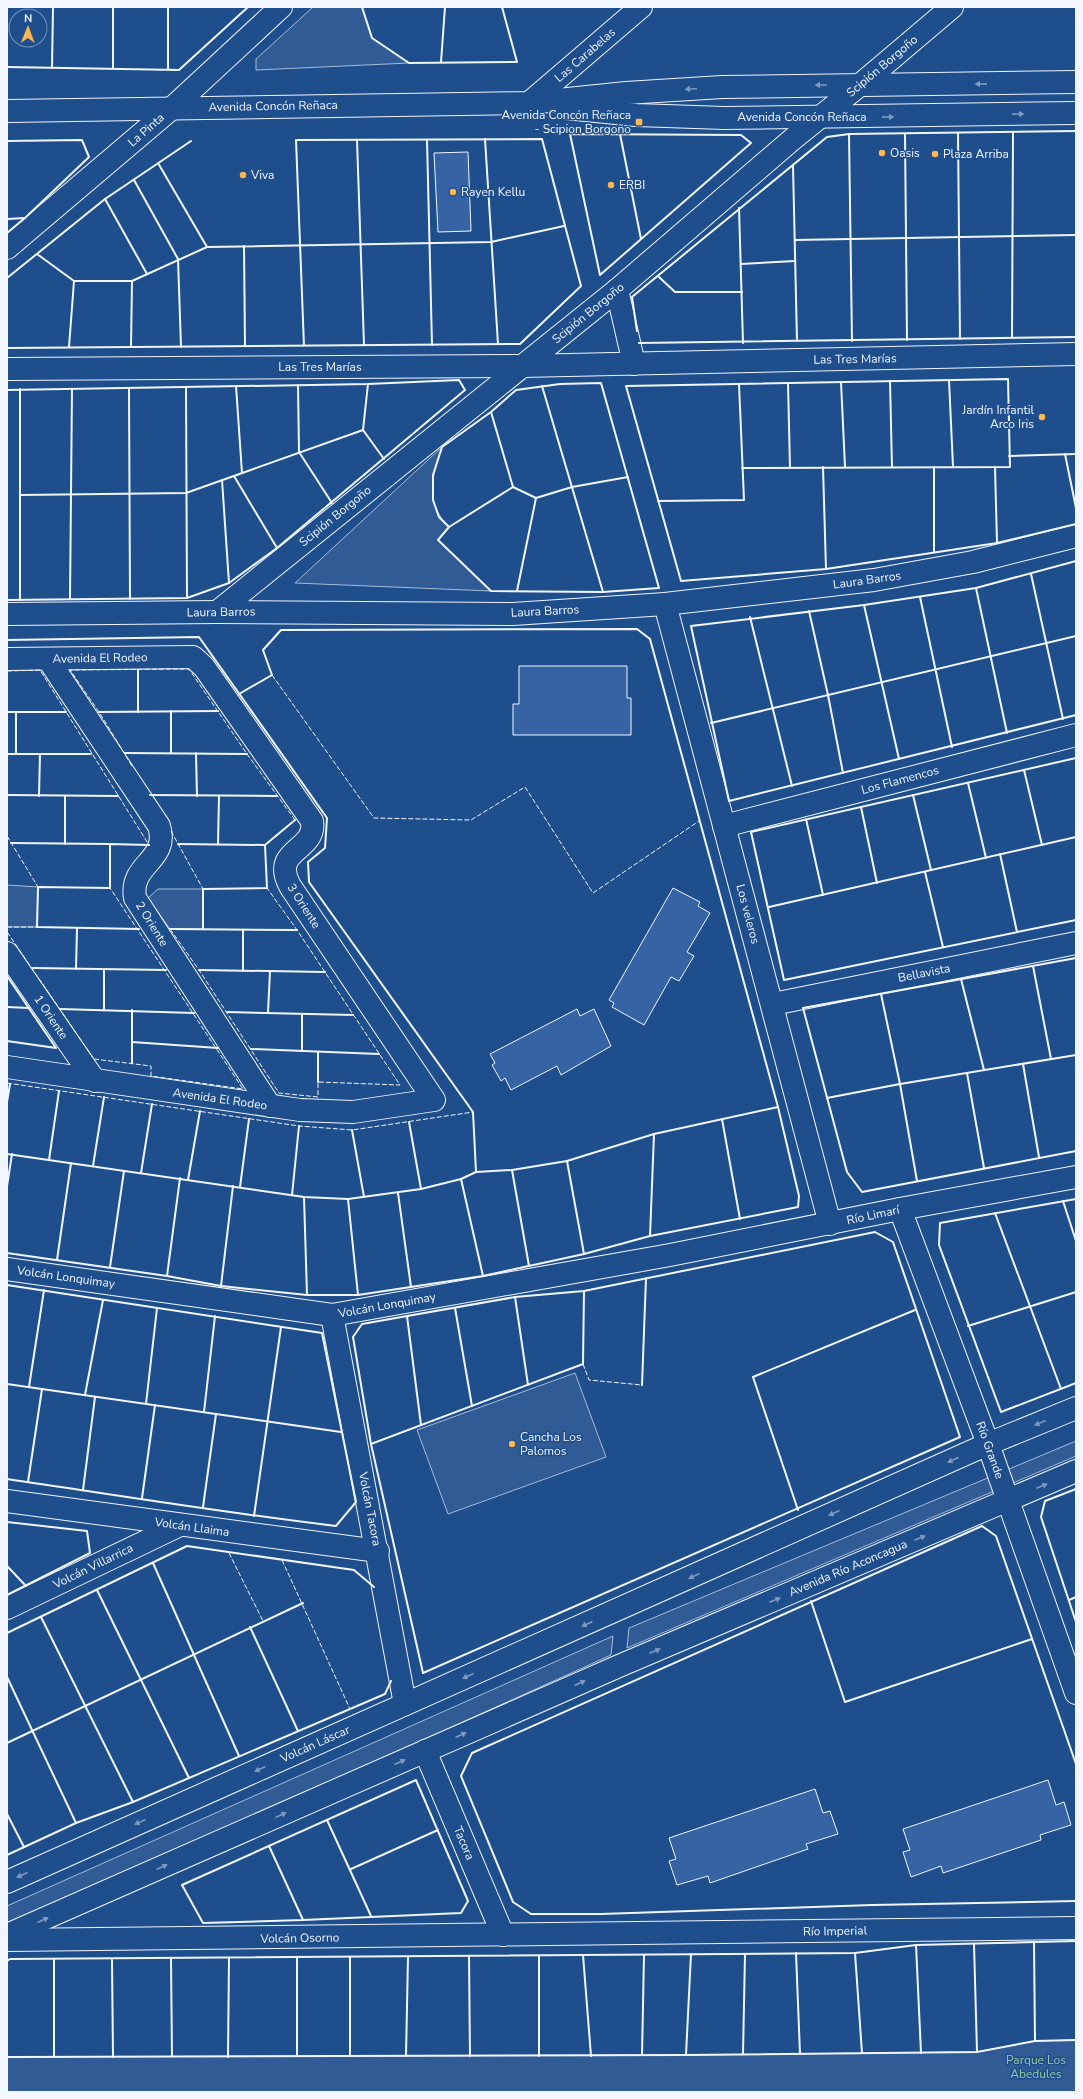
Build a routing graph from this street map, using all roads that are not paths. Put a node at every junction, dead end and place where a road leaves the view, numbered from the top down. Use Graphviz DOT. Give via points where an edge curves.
graph roads {
  1 [pos="281,7"];
  2 [pos="640,7"];
  3 [pos="952,7"];
  4 [pos="1076,82"];
  5 [pos="860,85"];
  6 [pos="530,103"];
  7 [pos="172,108"];
  8 [pos="10,109"];
  9 [pos="1076,113"];
  10 [pos="821,116"];
  11 [pos="7,248"];
  12 [pos="617,290"];
  13 [pos="1076,354"];
  14 [pos="634,364"];
  15 [pos="522,366"];
  16 [pos="7,369"];
  17 [pos="1076,536"];
  18 [pos="665,604"];
  19 [pos="217,612"];
  20 [pos="7,614"];
  21 [pos="192,657"];
  22 [pos="7,659"];
  23 [pos="48,659"];
  24 [pos="1076,734"];
  25 [pos="724,826"];
  26 [pos="1076,943"];
  27 [pos="7,953"];
  28 [pos="773,1004"];
  29 [pos="7,1067"];
  30 [pos="95,1081"];
  31 [pos="434,1100"];
  32 [pos="270,1106"];
  33 [pos="1076,1177"];
  34 [pos="900,1209"];
  35 [pos="830,1224"];
  36 [pos="670,1255"];
  37 [pos="7,1269"];
  38 [pos="332,1315"];
  39 [pos="1076,1408"];
  40 [pos="988,1444"];
  41 [pos="1076,1471"];
  42 [pos="1008,1500"];
  43 [pos="7,1501"];
  44 [pos="180,1525"];
  45 [pos="378,1551"];
  46 [pos="7,1608"];
  47 [pos="1076,1692"];
  48 [pos="405,1704"];
  49 [pos="426,1751"];
  50 [pos="7,1882"];
  51 [pos="1076,1928"];
  52 [pos="593,1934"];
  53 [pos="7,1935"];
  54 [pos="503,1935"];
  55 [pos="7,1940"];
  1 -- 7 [label="street, La Pinta"];
  2 -- 6 [label="street, Las Carabelas"];
  3 -- 5 [label="street, Scipión Borgoño"];
  4 -- 5 [label="street, Avenida Concón Reñaca, one-way"];
  5 -- 6 [label="street, Avenida Concón Reñaca, one-way" via="722,87"];
  5 -- 10 [label="street, Scipión Borgoño"];
  6 -- 7 [label="street, Avenida Concón Reñaca"];
  6 -- 10 [label="street, Avenida Concón Reñaca" via="636,116"];
  7 -- 8 [label="street, Avenida Concón Reñaca"];
  7 -- 11 [label="street, La Pinta"];
  10 -- 9 [label="street, Avenida Concón Reñaca, one-way"];
  10 -- 12 [label="street, Scipión Borgoño"];
  12 -- 14 [label="street"];
  12 -- 15 [label="street, Scipión Borgoño"];
  13 -- 14 [label="street, Las Tres Marías"];
  14 -- 15 [label="street, Las Tres Marías"];
  15 -- 16 [label="street, Las Tres Marías"];
  15 -- 19 [label="street, Scipión Borgoño"];
  17 -- 18 [label="street, Laura Barros" via="973,562 874,580"];
  18 -- 19 [label="street, Laura Barros" via="512,614"];
  18 -- 25 [label="street, Los veleros"];
  19 -- 20 [label="street, Laura Barros"];
  21 -- 23 [label="street, Avenida El Rodeo"];
  21 -- 31 [label="street, 3 Oriente" via="204,667 312,821 312,834 309,839 290,855 286,862 286,878"];
  22 -- 23 [label="street, Avenida El Rodeo"];
  23 -- 32 [label="street, 2 Oriente" via="159,826 162,835 158,852 136,880 135,898"];
  24 -- 25 [label="street, Los Flamencos"];
  25 -- 28 [label="street, Los veleros"];
  26 -- 28 [label="street, Bellavista"];
  27 -- 30 [label="street, 1 Oriente"];
  28 -- 35 [label="street, Los veleros"];
  29 -- 30 [label="street, Avenida El Rodeo"];
  30 -- 32 [label="street, Avenida El Rodeo"];
  31 -- 32 [label="street, Avenida El Rodeo" via="353,1112 324,1112"];
  33 -- 34 [label="street, Río Limarí"];
  34 -- 35 [label="street, Río Limarí"];
  34 -- 40 [label="street, Río Grande"];
  35 -- 36 [label="street, Río Limarí"];
  36 -- 38 [label="street, Volcán Lonquimay"];
  37 -- 38 [label="street, Volcán Lonquimay"];
  38 -- 45 [label="street, Volcán Tacora"];
  39 -- 40 [label="street, one-way"];
  40 -- 42 [label="street, Río Grande"];
  40 -- 48 [label="street, Volcán Láscar, one-way"];
  42 -- 41 [label="street, Avenida Río Aconcagua, one-way"];
  42 -- 47 [label="street, Río Grande"];
  49 -- 42 [label="street, Avenida Río Aconcagua, one-way"];
  43 -- 44 [label="street, Volcán Llaima"];
  44 -- 45 [label="street, Volcán Llaima"];
  44 -- 46 [label="street, Volcán Villarrica"];
  45 -- 48 [label="street, Volcán Tacora"];
  48 -- 50 [label="street, Volcán Láscar, one-way"];
  53 -- 49 [label="street, one-way"];
  49 -- 54 [label="street, Tacora"];
  51 -- 52 [label="street, Río Imperial"];
  52 -- 54 [label="street, Volcán Osorno"];
  54 -- 55 [label="street, Volcán Osorno"];
}
